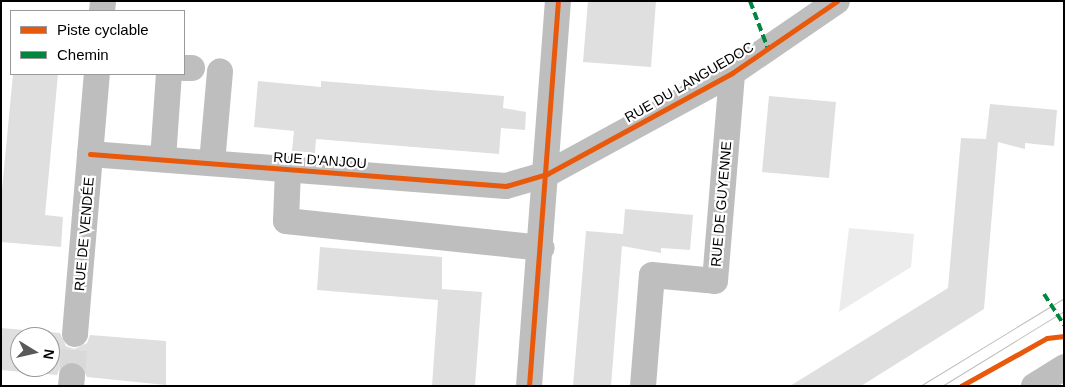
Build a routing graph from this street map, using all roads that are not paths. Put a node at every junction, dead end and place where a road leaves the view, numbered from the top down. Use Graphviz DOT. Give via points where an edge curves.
graph roads {
  1 [pos="558,1"];
  2 [pos="837,1"];
  3 [pos="220,71"];
  4 [pos="732,73"];
  5 [pos="97,75"];
  6 [pos="180,75"];
  7 [pos="90,154"];
  8 [pos="163,159"];
  9 [pos="212,163"];
  10 [pos="288,169"];
  11 [pos="547,174"];
  12 [pos="542,248"];
  13 [pos="75,334"];
  14 [pos="1064,367"];
  15 [pos="529,386"];
  16 [pos="642,386"];
  17 [pos="1034,386"];
  1 -- 11 [label="street"];
  2 -- 4 [label="street, RUE DU LANGUEDOC"];
  3 -- 9 [label="street"];
  4 -- 11 [label="street, RUE DU LANGUEDOC"];
  4 -- 16 [label="street, RUE DE GUYENNE" via="714,281 652,275"];
  5 -- 7 [label="street, RUE DE VENDÉE"];
  6 -- 8 [label="street"];
  7 -- 8 [label="street, RUE D'ANJOU"];
  7 -- 13 [label="street, RUE DE VENDÉE"];
  8 -- 9 [label="street, RUE D'ANJOU"];
  9 -- 10 [label="street, RUE D'ANJOU"];
  10 -- 11 [label="street, RUE D'ANJOU" via="506,186"];
  10 -- 12 [label="street" via="286,221"];
  11 -- 12 [label="street"];
  12 -- 15 [label="street"];
  14 -- 17 [label="street"];
}
